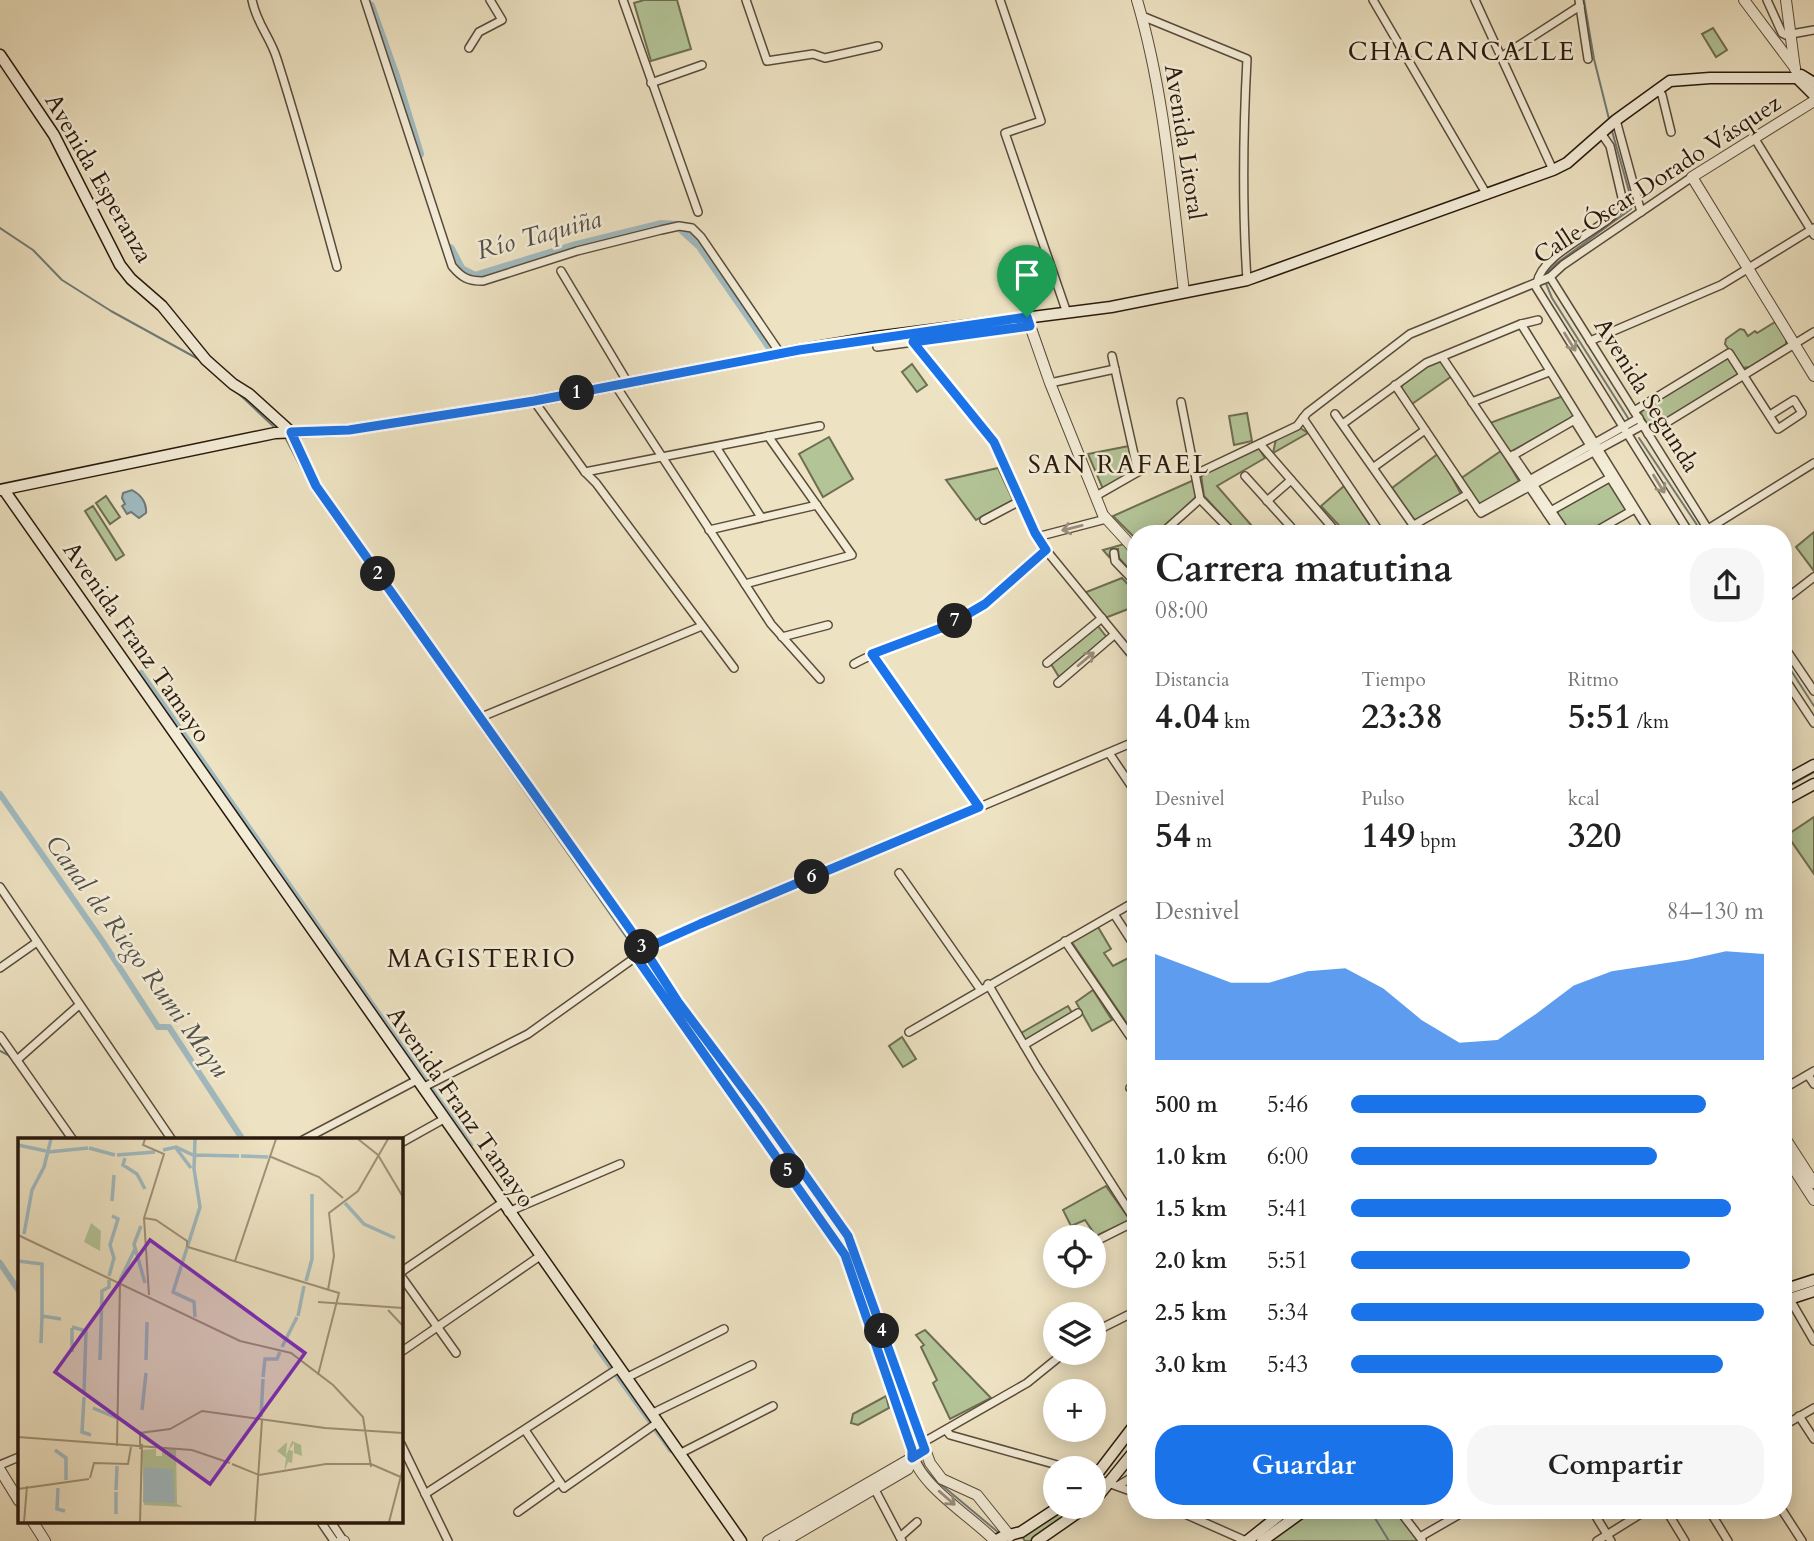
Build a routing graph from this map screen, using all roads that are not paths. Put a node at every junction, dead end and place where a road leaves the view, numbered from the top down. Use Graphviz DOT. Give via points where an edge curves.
graph roads {
  1 [pos="252,0"];
  2 [pos="365,0"];
  3 [pos="490,0"];
  4 [pos="623,0"];
  5 [pos="746,0"];
  6 [pos="1000,0"];
  7 [pos="1137,0"];
  8 [pos="1475,0"];
  9 [pos="1744,0"];
  10 [pos="1767,0"];
  11 [pos="1787,0"];
  12 [pos="1375,1"];
  13 [pos="1579,3"];
  14 [pos="1142,16"];
  15 [pos="1814,30"];
  16 [pos="1791,33"];
  17 [pos="878,46"];
  18 [pos="469,48"];
  19 [pos="0,55"];
  20 [pos="1501,57"];
  21 [pos="1588,59"];
  22 [pos="702,65"];
  23 [pos="1796,73"];
  24 [pos="651,83"];
  25 [pos="1814,83"];
  26 [pos="1657,89"];
  27 [pos="1814,95"];
  28 [pos="1814,101"];
  29 [pos="1609,126"];
  30 [pos="1671,132"];
  31 [pos="1755,139"];
  32 [pos="1553,170"];
  33 [pos="1692,177"];
  34 [pos="1488,195"];
  35 [pos="698,212"];
  36 [pos="1641,212"];
  37 [pos="1813,231"];
  38 [pos="337,267"];
  39 [pos="1748,268"];
  40 [pos="561,271"];
  41 [pos="1247,279"];
  42 [pos="1542,281"];
  43 [pos="1184,292"];
  44 [pos="1067,313"];
  45 [pos="1538,320"];
  46 [pos="1028,321"];
  47 [pos="1521,324"];
  48 [pos="1814,332"];
  49 [pos="1590,341"];
  50 [pos="877,342"];
  51 [pos="913,342"];
  52 [pos="1795,344"];
  53 [pos="780,353"];
  54 [pos="1112,356"];
  55 [pos="1442,356"];
  56 [pos="1115,369"];
  57 [pos="1549,372"];
  58 [pos="1745,374"];
  59 [pos="1814,376"];
  60 [pos="1050,383"];
  61 [pos="622,384"];
  62 [pos="1395,385"];
  63 [pos="534,401"];
  64 [pos="1181,402"];
  65 [pos="1472,402"];
  66 [pos="1335,414"];
  67 [pos="1770,415"];
  68 [pos="1303,418"];
  69 [pos="1639,418"];
  70 [pos="1576,419"];
  71 [pos="1344,423"];
  72 [pos="820,426"];
  73 [pos="1425,430"];
  74 [pos="1626,430"];
  75 [pos="284,432"];
  76 [pos="1648,434"];
  77 [pos="768,436"];
  78 [pos="1271,438"];
  79 [pos="1260,444"];
  80 [pos="716,446"];
  81 [pos="1595,448"];
  82 [pos="1269,454"];
  83 [pos="1511,456"];
  84 [pos="662,457"];
  85 [pos="1814,463"];
  86 [pos="1374,467"];
  87 [pos="585,472"];
  88 [pos="1196,474"];
  89 [pos="1245,476"];
  90 [pos="1613,476"];
  91 [pos="1291,480"];
  92 [pos="1529,484"];
  93 [pos="2,490"];
  94 [pos="1468,494"];
  95 [pos="1096,496"];
  96 [pos="1200,499"];
  97 [pos="1020,501"];
  98 [pos="1267,501"];
  99 [pos="817,505"];
  100 [pos="1633,509"];
  101 [pos="1549,512"];
  102 [pos="761,517"];
  103 [pos="984,520"];
  104 [pos="1107,520"];
  105 [pos="1171,525"];
  106 [pos="1225,525"];
  107 [pos="1289,525"];
  108 [pos="1330,525"];
  109 [pos="1375,525"];
  110 [pos="1413,525"];
  111 [pos="1422,525"];
  112 [pos="1556,525"];
  113 [pos="1560,525"];
  114 [pos="1606,525"];
  115 [pos="1645,525"];
  116 [pos="1684,525"];
  117 [pos="1705,525"];
  118 [pos="1718,525"];
  119 [pos="709,530"];
  120 [pos="1037,537"];
  121 [pos="1127,541"];
  122 [pos="1046,550"];
  123 [pos="1114,553"];
  124 [pos="1127,574"];
  125 [pos="1814,577"];
  126 [pos="745,584"];
  127 [pos="1792,594"];
  128 [pos="1102,618"];
  129 [pos="828,625"];
  130 [pos="702,626"];
  131 [pos="1115,635"];
  132 [pos="782,637"];
  133 [pos="1127,649"];
  134 [pos="872,654"];
  135 [pos="1792,656"];
  136 [pos="1047,663"];
  137 [pos="854,664"];
  138 [pos="734,668"];
  139 [pos="820,679"];
  140 [pos="1811,679"];
  141 [pos="1058,683"];
  142 [pos="1792,690"];
  143 [pos="1814,691"];
  144 [pos="479,718"];
  145 [pos="1814,723"];
  146 [pos="1127,745"];
  147 [pos="1109,753"];
  148 [pos="1814,765"];
  149 [pos="1792,777"];
  150 [pos="1127,780"];
  151 [pos="1814,782"];
  152 [pos="1792,793"];
  153 [pos="979,807"];
  154 [pos="899,873"];
  155 [pos="0,887"];
  156 [pos="1127,906"];
  157 [pos="1114,914"];
  158 [pos="1127,934"];
  159 [pos="1065,941"];
  160 [pos="37,942"];
  161 [pos="640,953"];
  162 [pos="0,968"];
  163 [pos="988,984"];
  164 [pos="980,989"];
  165 [pos="79,1004"];
  166 [pos="1078,1013"];
  167 [pos="909,1032"];
  168 [pos="1127,1032"];
  169 [pos="0,1036"];
  170 [pos="1024,1045"];
  171 [pos="17,1060"];
  172 [pos="1811,1073"];
  173 [pos="419,1084"];
  174 [pos="1792,1084"];
  175 [pos="1814,1084"];
  176 [pos="444,1119"];
  177 [pos="73,1138"];
  178 [pos="171,1138"];
  179 [pos="307,1138"];
  180 [pos="402,1142"];
  181 [pos="1792,1149"];
  182 [pos="620,1164"];
  183 [pos="1792,1166"];
  184 [pos="1814,1183"];
  185 [pos="1814,1200"];
  186 [pos="1127,1207"];
  187 [pos="505,1208"];
  188 [pos="1127,1226"];
  189 [pos="1106,1236"];
  190 [pos="540,1256"];
  191 [pos="402,1273"];
  192 [pos="402,1275"];
  193 [pos="1814,1280"];
  194 [pos="1792,1291"];
  195 [pos="1814,1291"];
  196 [pos="1792,1294"];
  197 [pos="1792,1306"];
  198 [pos="1127,1316"];
  199 [pos="1106,1326"];
  200 [pos="437,1327"];
  201 [pos="724,1329"];
  202 [pos="1814,1341"];
  203 [pos="402,1351"];
  204 [pos="456,1353"];
  205 [pos="884,1358"];
  206 [pos="752,1365"];
  207 [pos="1049,1365"];
  208 [pos="619,1368"];
  209 [pos="626,1378"];
  210 [pos="773,1406"];
  211 [pos="1814,1408"];
  212 [pos="1799,1416"];
  213 [pos="654,1418"];
  214 [pos="1792,1420"];
  215 [pos="525,1430"];
  216 [pos="946,1430"];
  217 [pos="1127,1435"];
  218 [pos="1814,1439"];
  219 [pos="402,1446"];
  220 [pos="919,1452"];
  221 [pos="679,1454"];
  222 [pos="18,1457"];
  223 [pos="1043,1461"];
  224 [pos="1106,1462"];
  225 [pos="1127,1464"];
  226 [pos="0,1465"];
  227 [pos="0,1471"];
  228 [pos="1127,1479"];
  229 [pos="560,1482"];
  230 [pos="1106,1482"];
  231 [pos="872,1485"];
  232 [pos="1114,1485"];
  233 [pos="1127,1490"];
  234 [pos="1106,1491"];
  235 [pos="425,1493"];
  236 [pos="18,1499"];
  237 [pos="518,1512"];
  238 [pos="1043,1518"];
  239 [pos="1069,1519"];
  240 [pos="1197,1519"];
  241 [pos="1275,1519"];
  242 [pos="1293,1519"];
  243 [pos="1406,1519"];
  244 [pos="1453,1519"];
  245 [pos="1597,1519"];
  246 [pos="1635,1519"];
  247 [pos="1672,1519"];
  248 [pos="1715,1519"];
  249 [pos="1788,1519"];
  250 [pos="917,1522"];
  251 [pos="34,1524"];
  252 [pos="322,1524"];
  253 [pos="332,1524"];
  254 [pos="1609,1538"];
  255 [pos="901,1539"];
  256 [pos="1001,1539"];
  257 [pos="1421,1539"];
  258 [pos="45,1541"];
  259 [pos="334,1541"];
  260 [pos="343,1541"];
  261 [pos="448,1541"];
  262 [pos="739,1541"];
  263 [pos="768,1541"];
  264 [pos="785,1541"];
  265 [pos="1037,1541"];
  266 [pos="1247,1541"];
  267 [pos="1262,1541"];
  268 [pos="1597,1541"];
  269 [pos="1685,1541"];
  270 [pos="1728,1541"];
  271 [pos="1802,1541"];
  1 -- 38 [label="street" via="256,18 276,55"];
  2 -- 53 [label="street" via="448,255 462,277 483,281 577,251 679,226 692,228"];
  3 -- 18 [label="street" via="502,20 480,32"];
  4 -- 24 [label="street"];
  5 -- 17 [label="street" via="766,61 813,54 825,58"];
  6 -- 44 [label="street" via="1041,121 1004,133"];
  7 -- 14 [label="street, Avenida Litoral"];
  8 -- 20 [label="street"];
  9 -- 23 [label="street"];
  10 -- 16 [label="street" via="1782,33"];
  11 -- 16 [label="street"];
  12 -- 34 [label="street"];
  13 -- 20 [label="street"];
  13 -- 21 [label="street"];
  14 -- 41 [label="street" via="1247,59 1243,223"];
  14 -- 43 [label="street, Avenida Litoral" via="1167,150"];
  15 -- 16 [label="street"];
  16 -- 23 [label="street"];
  19 -- 75 [label="main road, Avenida Esperanza" via="54,135 120,265 162,306 205,360 249,394"];
  20 -- 32 [label="street"];
  22 -- 24 [label="street"];
  23 -- 25 [label="main road"];
  23 -- 26 [label="main road" via="1685,79"];
  23 -- 27 [label="main road"];
  24 -- 35 [label="street"];
  26 -- 29 [label="main road"];
  26 -- 30 [label="street"];
  28 -- 31 [label="street, Calle Óscar Dorado Vásquez"];
  29 -- 32 [label="main road"];
  29 -- 36 [label="street"];
  29 -- 42 [label="street" via="1622,206 1559,253 1540,272"];
  31 -- 33 [label="street, Calle Óscar Dorado Vásquez"];
  31 -- 37 [label="street"];
  32 -- 34 [label="main road"];
  33 -- 36 [label="street, Calle Óscar Dorado Vásquez"];
  33 -- 39 [label="street"];
  34 -- 41 [label="main road"];
  36 -- 42 [label="street, Calle Óscar Dorado Vásquez"];
  37 -- 39 [label="street"];
  39 -- 49 [label="street" via="1721,285"];
  39 -- 52 [label="street"];
  40 -- 61 [label="street"];
  41 -- 43 [label="main road"];
  42 -- 49 [label="street, Avenida Segunda"];
  42 -- 68 [label="street, Calle Óscar Dorado Vásquez" via="1410,334"];
  42 -- 74 [label="street, Avenida Segunda, one-way"];
  43 -- 44 [label="main road"];
  44 -- 46 [label="main road"];
  45 -- 47 [label="street"];
  46 -- 50 [label="main road"];
  46 -- 51 [label="street"];
  46 -- 60 [label="street"];
  47 -- 55 [label="street"];
  47 -- 57 [label="street"];
  48 -- 52 [label="street"];
  49 -- 69 [label="street, Avenida Segunda"];
  50 -- 51 [label="street"];
  50 -- 53 [label="main road"];
  51 -- 97 [label="street" via="994,442"];
  52 -- 58 [label="street"];
  52 -- 59 [label="street"];
  53 -- 61 [label="main road"];
  54 -- 56 [label="street"];
  55 -- 62 [label="street"];
  55 -- 65 [label="street"];
  56 -- 60 [label="street"];
  56 -- 95 [label="street" via="1138,472"];
  57 -- 65 [label="street"];
  57 -- 70 [label="street"];
  58 -- 67 [label="street"];
  58 -- 69 [label="street" via="1729,354"];
  58 -- 76 [label="street"];
  60 -- 95 [label="street"];
  61 -- 63 [label="main road"];
  61 -- 84 [label="street"];
  62 -- 71 [label="street"];
  62 -- 73 [label="street"];
  63 -- 75 [label="main road" via="349,430"];
  63 -- 87 [label="street"];
  64 -- 88 [label="street"];
  65 -- 83 [label="street"];
  66 -- 71 [label="street"];
  67 -- 67 [label="street" via="1778,429 1802,414 1794,400"];
  68 -- 78 [label="street, Calle Óscar Dorado Vásquez" via="1297,426"];
  68 -- 109 [label="street"];
  69 -- 74 [label="street"];
  69 -- 76 [label="street, Avenida Segunda"];
  70 -- 81 [label="street"];
  70 -- 83 [label="street"];
  71 -- 86 [label="street"];
  72 -- 77 [label="street"];
  73 -- 86 [label="street"];
  73 -- 94 [label="street"];
  74 -- 81 [label="street"];
  74 -- 116 [label="street, Avenida Segunda, one-way"];
  75 -- 93 [label="main road"];
  75 -- 144 [label="street" via="316,486"];
  76 -- 117 [label="street, Avenida Segunda"];
  77 -- 80 [label="street"];
  77 -- 99 [label="street"];
  78 -- 79 [label="street, Calle Óscar Dorado Vásquez"];
  78 -- 82 [label="street"];
  79 -- 82 [label="street"];
  79 -- 88 [label="street, Calle Óscar Dorado Vásquez"];
  80 -- 84 [label="street"];
  80 -- 102 [label="street"];
  81 -- 90 [label="street"];
  81 -- 92 [label="street"];
  82 -- 91 [label="street"];
  83 -- 92 [label="street"];
  84 -- 87 [label="street"];
  84 -- 119 [label="street"];
  85 -- 118 [label="street"];
  86 -- 110 [label="street"];
  87 -- 130 [label="street"];
  88 -- 96 [label="street"];
  89 -- 98 [label="street"];
  90 -- 100 [label="street"];
  90 -- 101 [label="street"];
  91 -- 98 [label="street"];
  91 -- 108 [label="street"];
  92 -- 94 [label="street" via="1479,511"];
  92 -- 101 [label="street"];
  93 -- 173 [label="main road, Avenida Franz Tamayo"];
  94 -- 111 [label="street"];
  95 -- 104 [label="street"];
  96 -- 105 [label="street"];
  96 -- 106 [label="street"];
  97 -- 103 [label="street"];
  97 -- 120 [label="street"];
  98 -- 107 [label="street"];
  99 -- 102 [label="street"];
  99 -- 126 [label="street" via="852,555"];
  100 -- 114 [label="street"];
  100 -- 115 [label="street"];
  101 -- 112 [label="street"];
  101 -- 113 [label="street"];
  102 -- 119 [label="street"];
  104 -- 120 [label="street, one-way"];
  104 -- 121 [label="street"];
  119 -- 126 [label="street"];
  120 -- 122 [label="street"];
  122 -- 128 [label="street"];
  122 -- 134 [label="street" via="985,604 949,625"];
  123 -- 124 [label="street"];
  125 -- 127 [label="street"];
  126 -- 132 [label="street"];
  128 -- 131 [label="street"];
  128 -- 136 [label="street"];
  129 -- 132 [label="street"];
  130 -- 138 [label="street"];
  130 -- 144 [label="street"];
  131 -- 133 [label="street"];
  141 -- 131 [label="street, one-way"];
  132 -- 139 [label="street"];
  134 -- 137 [label="street"];
  134 -- 153 [label="street"];
  135 -- 140 [label="street"];
  140 -- 143 [label="street"];
  142 -- 145 [label="street"];
  144 -- 161 [label="street"];
  146 -- 147 [label="street"];
  147 -- 150 [label="street"];
  147 -- 153 [label="street"];
  148 -- 149 [label="main road"];
  151 -- 152 [label="main road"];
  153 -- 161 [label="street"];
  154 -- 164 [label="street"];
  155 -- 160 [label="street"];
  156 -- 157 [label="street"];
  157 -- 158 [label="street"];
  157 -- 159 [label="street"];
  159 -- 163 [label="street"];
  159 -- 168 [label="street"];
  160 -- 162 [label="street"];
  160 -- 165 [label="street"];
  161 -- 173 [label="street" via="528,1034"];
  161 -- 205 [label="street" via="845,1255"];
  163 -- 164 [label="street"];
  163 -- 170 [label="street"];
  164 -- 167 [label="street"];
  165 -- 171 [label="street"];
  165 -- 178 [label="street"];
  166 -- 170 [label="street"];
  169 -- 171 [label="street"];
  170 -- 186 [label="street"];
  171 -- 177 [label="street"];
  172 -- 174 [label="street"];
  172 -- 175 [label="street"];
  173 -- 176 [label="main road, Avenida Franz Tamayo"];
  173 -- 179 [label="street"];
  176 -- 180 [label="street"];
  176 -- 187 [label="main road, Avenida Franz Tamayo"];
  181 -- 184 [label="street"];
  182 -- 187 [label="street"];
  183 -- 185 [label="street"];
  187 -- 190 [label="main road, Avenida Franz Tamayo"];
  187 -- 191 [label="street"];
  188 -- 189 [label="street"];
  190 -- 200 [label="street"];
  190 -- 208 [label="main road, Avenida Franz Tamayo"];
  192 -- 200 [label="street"];
  193 -- 194 [label="main road"];
  195 -- 196 [label="main road"];
  197 -- 202 [label="street"];
  198 -- 199 [label="street"];
  200 -- 203 [label="street"];
  200 -- 204 [label="street"];
  201 -- 209 [label="street"];
  205 -- 220 [label="street"];
  205 -- 220 [label="street" via="912,1450"];
  206 -- 213 [label="street"];
  207 -- 216 [label="street"];
  208 -- 209 [label="main road, Avenida Franz Tamayo"];
  208 -- 215 [label="street"];
  209 -- 213 [label="main road, Avenida Franz Tamayo"];
  210 -- 221 [label="street"];
  211 -- 212 [label="street"];
  212 -- 214 [label="street"];
  212 -- 218 [label="street"];
  213 -- 221 [label="main road, Avenida Franz Tamayo"];
  213 -- 229 [label="street" via="564,1489"];
  215 -- 229 [label="street"];
  215 -- 235 [label="street"];
  216 -- 220 [label="street"];
  216 -- 223 [label="street" via="950,1435"];
  217 -- 224 [label="main road"];
  219 -- 235 [label="street"];
  220 -- 231 [label="street"];
  220 -- 256 [label="street" via="942,1479 977,1495"];
  220 -- 256 [label="street, one-way" via="922,1475"];
  221 -- 262 [label="main road, Avenida Franz Tamayo"];
  222 -- 226 [label="street"];
  225 -- 232 [label="main road"];
  227 -- 236 [label="street"];
  228 -- 232 [label="street"];
  229 -- 237 [label="street"];
  230 -- 232 [label="street"];
  231 -- 255 [label="street"];
  231 -- 263 [label="street"];
  231 -- 264 [label="street"];
  232 -- 233 [label="street"];
  232 -- 234 [label="main road"];
  235 -- 261 [label="street"];
  238 -- 256 [label="main road"];
  239 -- 265 [label="main road"];
  240 -- 266 [label="street"];
  241 -- 266 [label="main road"];
  242 -- 267 [label="main road"];
  243 -- 257 [label="street"];
  244 -- 257 [label="street"];
  245 -- 254 [label="street"];
  246 -- 254 [label="street"];
  247 -- 269 [label="street"];
  248 -- 270 [label="street"];
  249 -- 271 [label="street"];
  250 -- 255 [label="street"];
  251 -- 258 [label="street"];
  252 -- 259 [label="street"];
  253 -- 260 [label="street"];
  254 -- 268 [label="street"];
}
